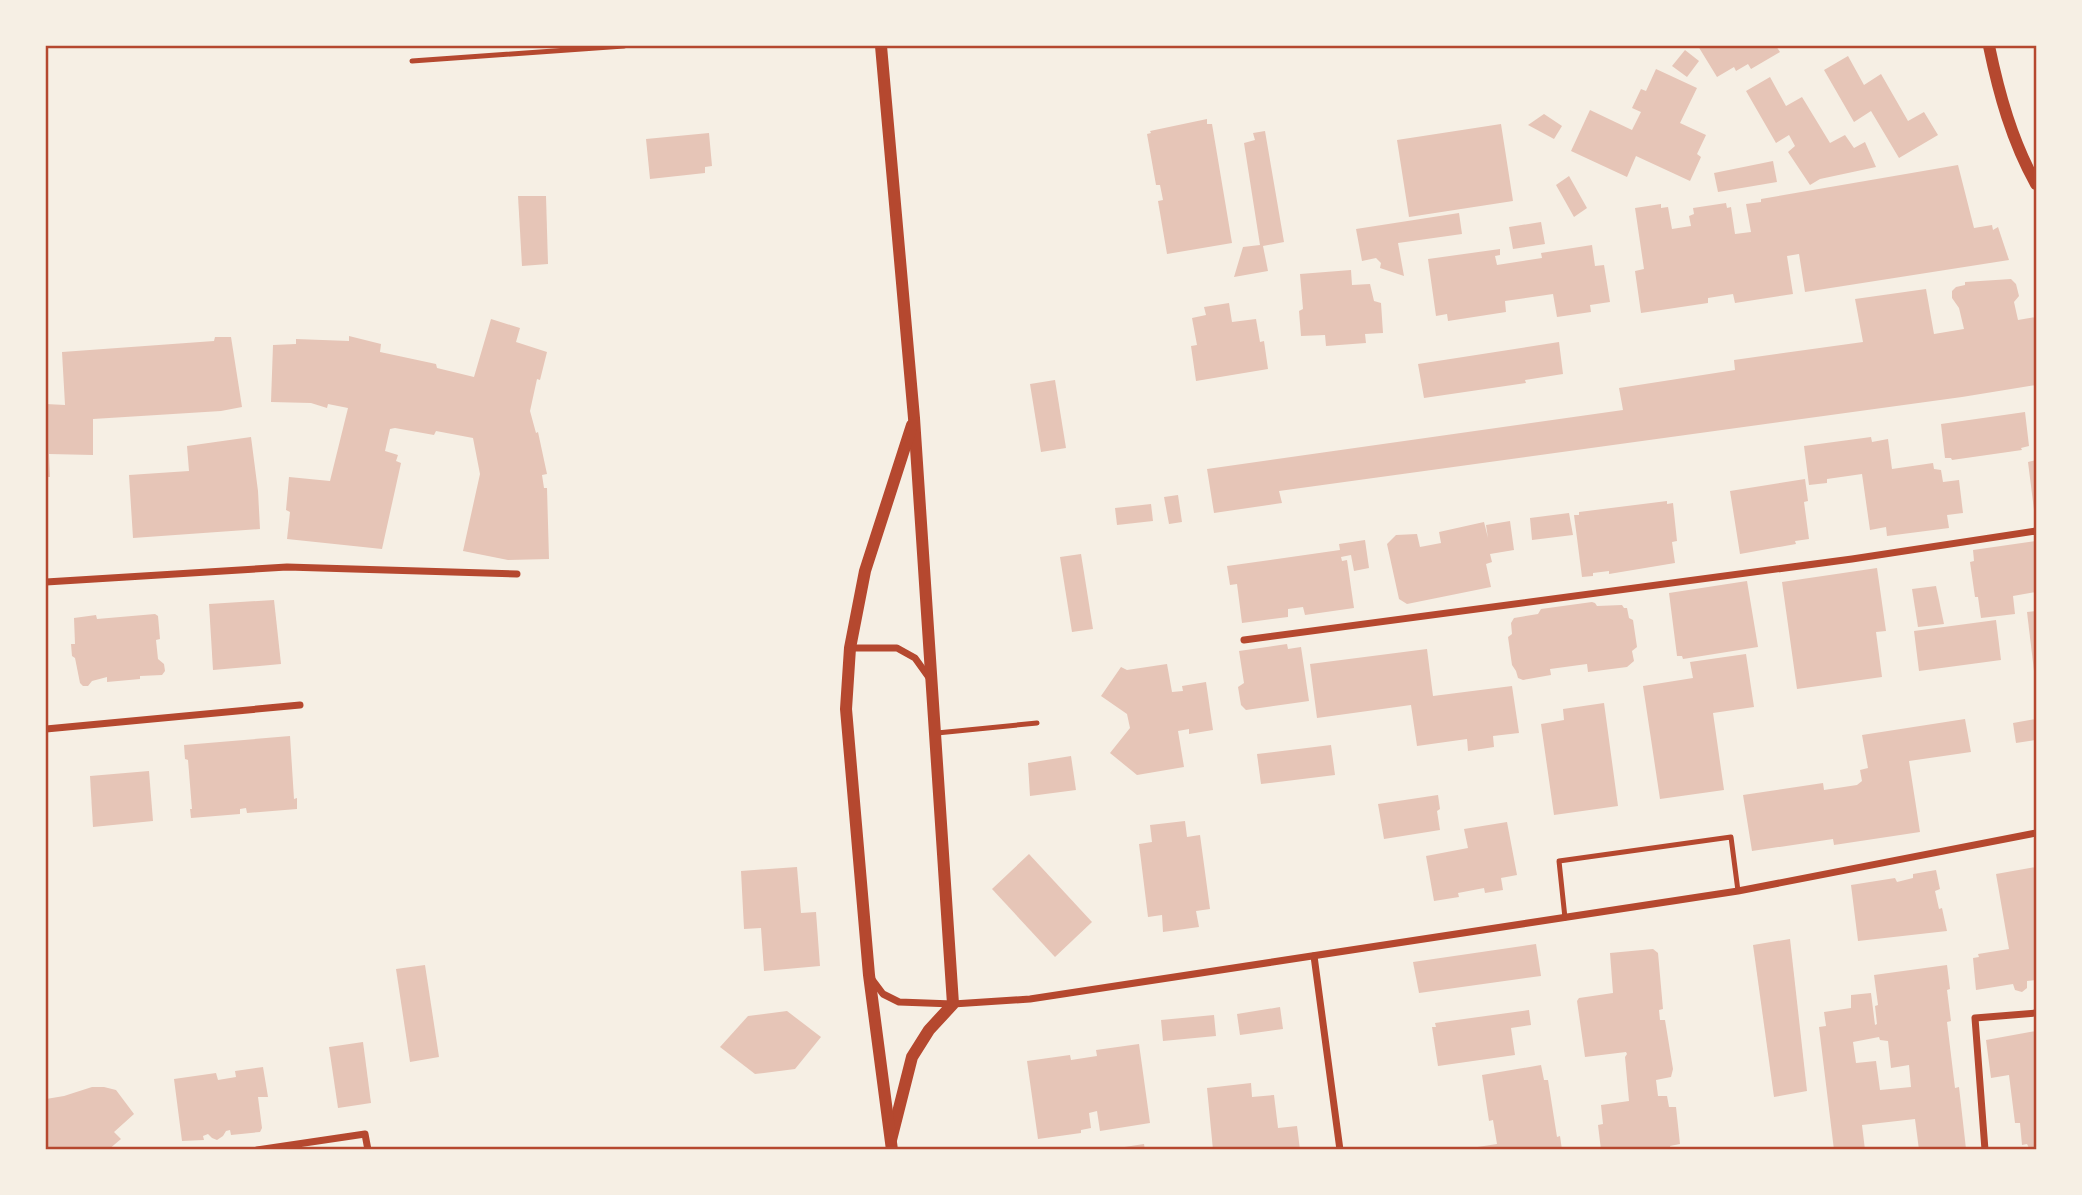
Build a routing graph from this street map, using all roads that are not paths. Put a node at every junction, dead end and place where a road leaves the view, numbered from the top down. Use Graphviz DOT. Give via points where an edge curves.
graph roads {
  1 [pos="624,46"];
  2 [pos="881,46"];
  3 [pos="1989,46"];
  4 [pos="412,61"];
  5 [pos="2036,184"];
  6 [pos="914,418"];
  7 [pos="2036,531"];
  8 [pos="517,574"];
  9 [pos="46,582"];
  10 [pos="1244,640"];
  11 [pos="850,648"];
  12 [pos="930,680"];
  13 [pos="300,705"];
  14 [pos="1037,723"];
  15 [pos="46,729"];
  16 [pos="934,734"];
  17 [pos="2036,833"];
  18 [pos="1738,891"];
  19 [pos="1565,918"];
  20 [pos="1314,956"];
  21 [pos="869,975"];
  22 [pos="953,1004"];
  23 [pos="2036,1013"];
  24 [pos="892,1145"];
  25 [pos="257,1150"];
  26 [pos="368,1150"];
  27 [pos="1340,1150"];
  28 [pos="1985,1150"];
  1 -- 4 [label="lane"];
  2 -- 6 [label="street"];
  3 -- 5 [label="street" via="2008,123"];
  6 -- 11 [label="street" via="865,571"];
  6 -- 12 [label="street"];
  7 -- 10 [label="street"];
  8 -- 9 [label="street" via="287,567"];
  11 -- 12 [label="street" via="897,649 915,658"];
  11 -- 21 [label="street" via="846,709"];
  12 -- 16 [label="street"];
  13 -- 15 [label="street"];
  14 -- 16 [label="lane"];
  16 -- 22 [label="street"];
  17 -- 18 [label="street"];
  18 -- 19 [label="street"];
  18 -- 19 [label="lane" via="1731,837 1559,861"];
  19 -- 20 [label="street"];
  20 -- 22 [label="street" via="1030,999"];
  20 -- 27 [label="street"];
  21 -- 22 [label="street" via="883,994 899,1002"];
  21 -- 24 [label="street"];
  22 -- 24 [label="street" via="912,1057"];
  23 -- 28 [label="street" via="1975,1018"];
  25 -- 26 [label="street" via="365,1134"];
}
